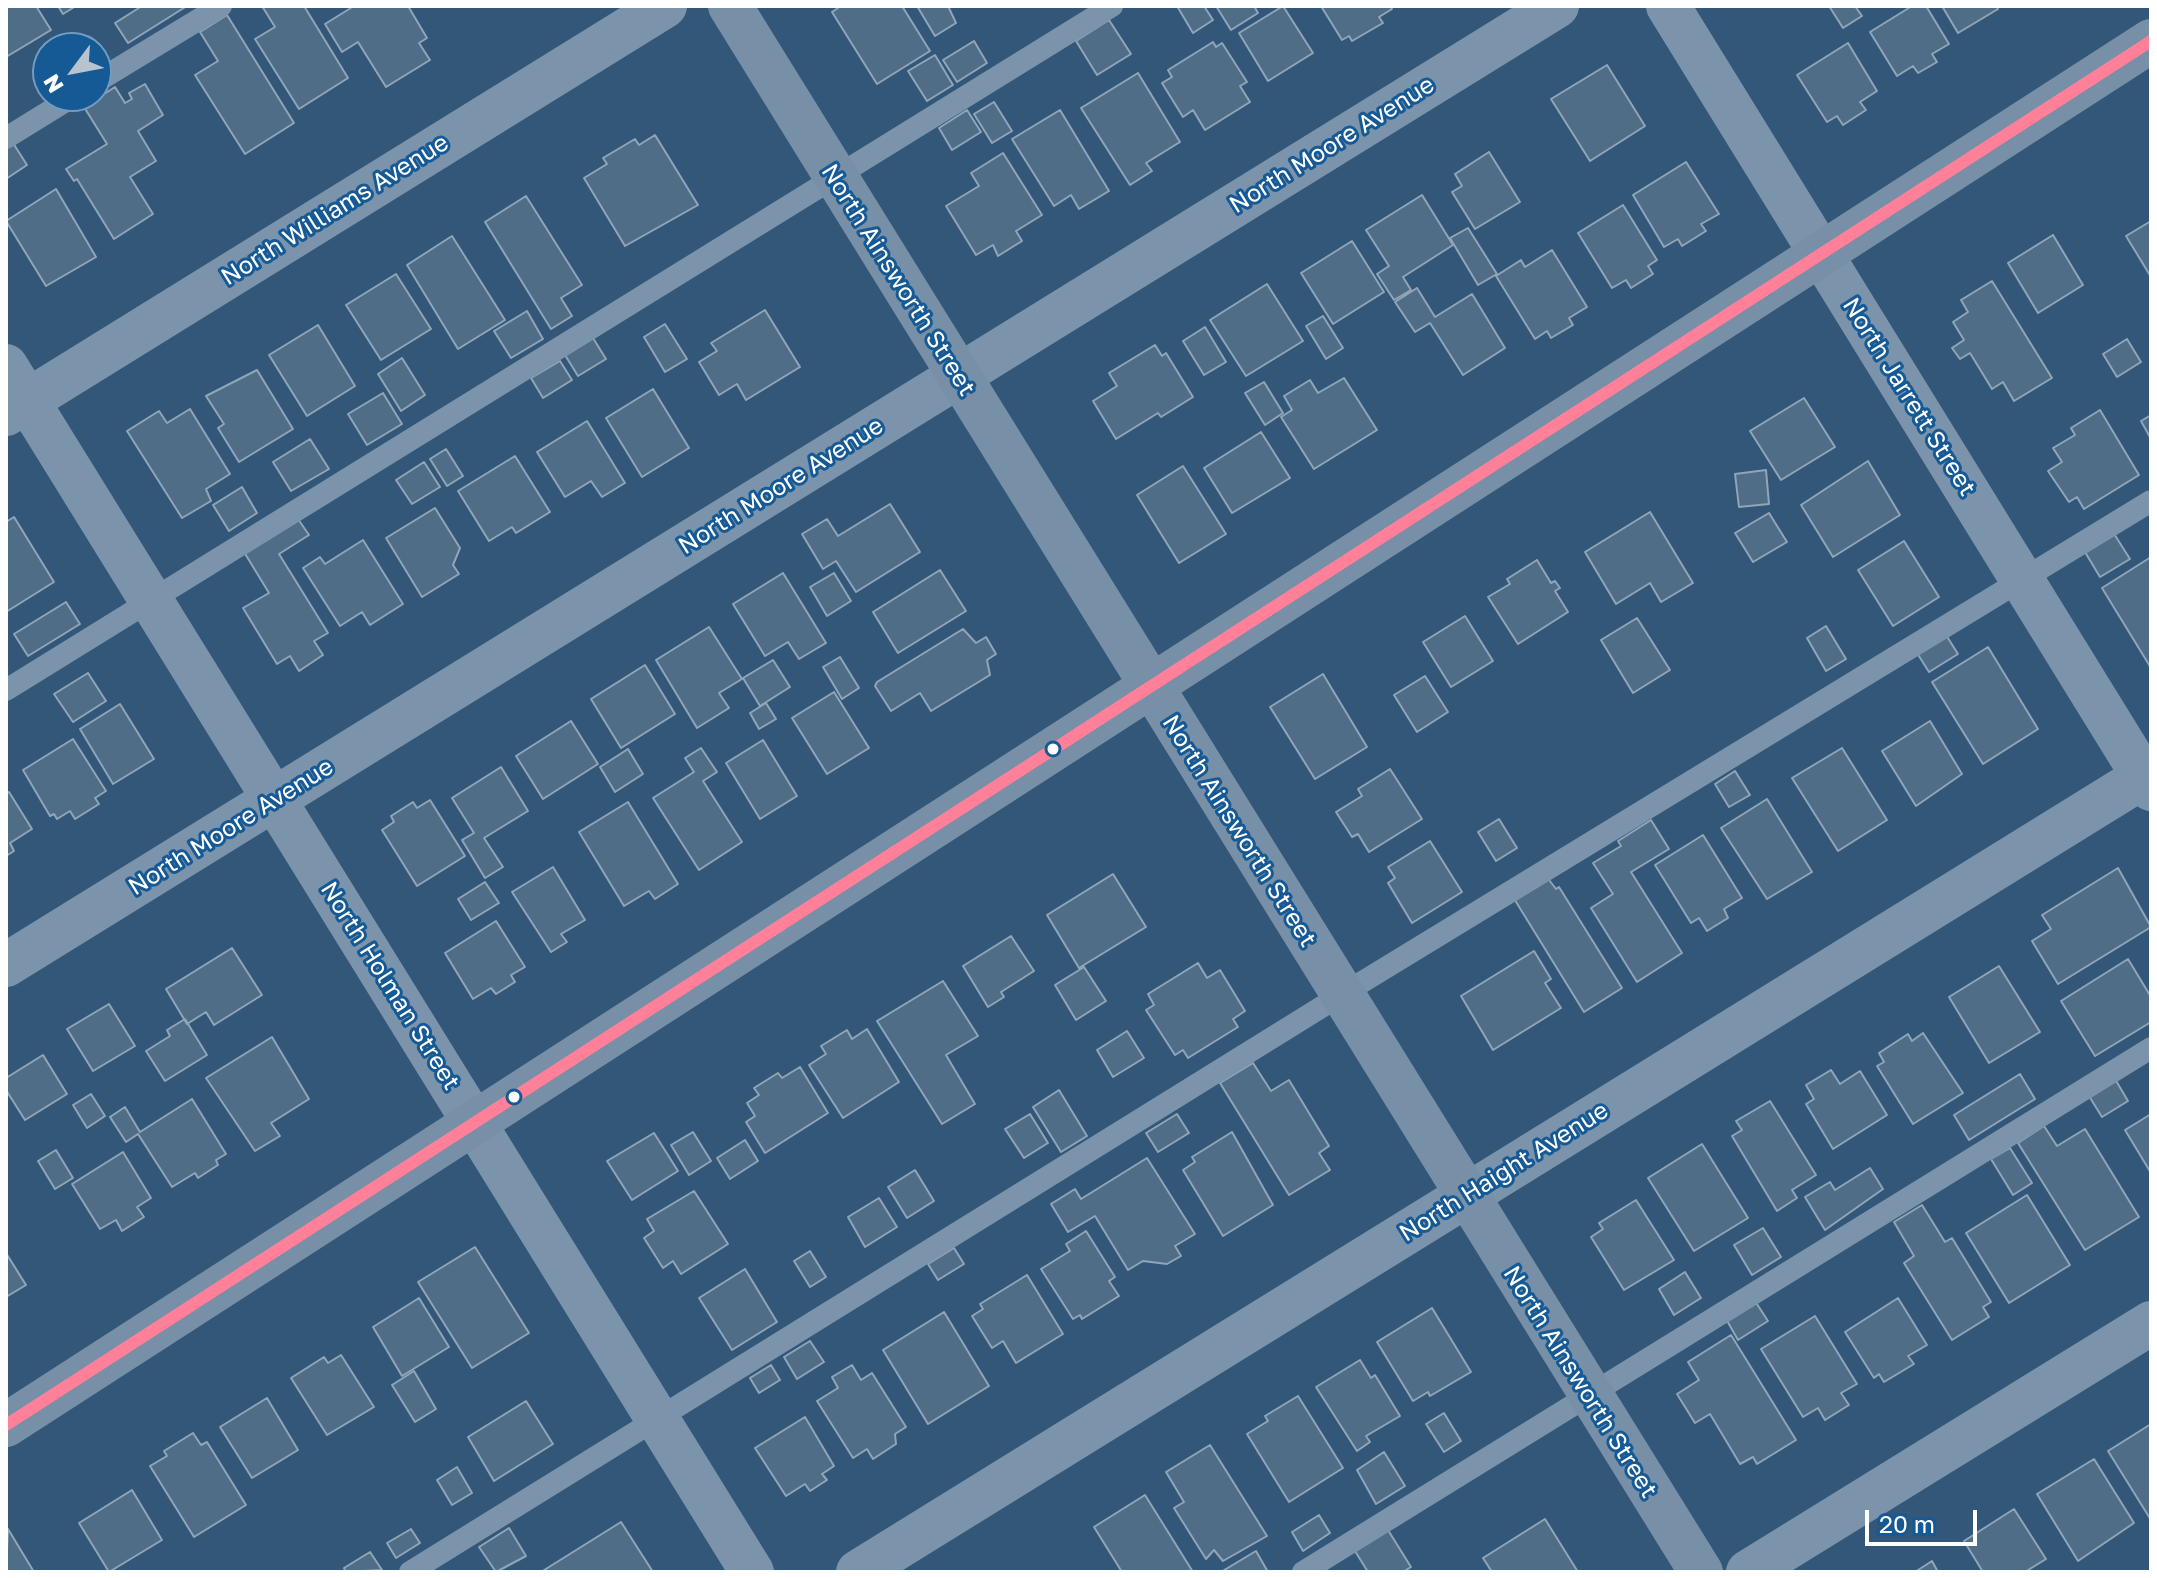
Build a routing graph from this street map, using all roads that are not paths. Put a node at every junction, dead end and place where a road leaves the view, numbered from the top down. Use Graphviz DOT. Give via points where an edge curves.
graph roads {
  1 [pos="221,6"];
  2 [pos="665,6"];
  3 [pos="730,6"];
  4 [pos="1112,6"];
  5 [pos="1557,6"];
  6 [pos="1668,6"];
  7 [pos="2151,41"];
  8 [pos="112,72"];
  9 [pos="48,112"];
  10 [pos="6,138"];
  11 [pos="835,177"];
  12 [pos="1820,254"];
  13 [pos="958,376"];
  14 [pos="13,393"];
  15 [pos="2151,501"];
  16 [pos="2022,580"];
  17 [pos="151,600"];
  18 [pos="1150,687"];
  19 [pos="6,690"];
  20 [pos="2149,779"];
  21 [pos="275,800"];
  22 [pos="6,965"];
  23 [pos="1341,995"];
  24 [pos="2151,1048"];
  25 [pos="474,1122"];
  26 [pos="1465,1196"];
  27 [pos="2151,1323"];
  28 [pos="1589,1395"];
  29 [pos="657,1419"];
  30 [pos="6,1425"];
  31 [pos="410,1572"];
  32 [pos="752,1572"];
  33 [pos="858,1572"];
  34 [pos="1303,1572"];
  35 [pos="1701,1572"];
  36 [pos="1748,1572"];
  1 -- 8 [label="lane"];
  2 -- 14 [label="street, North Williams Avenue"];
  3 -- 11 [label="street, North Ainsworth Street"];
  4 -- 11 [label="lane"];
  5 -- 13 [label="street, North Moore Avenue"];
  6 -- 12 [label="street, North Jarrett Street"];
  7 -- 12 [label="street"];
  9 -- 10 [label="lane"];
  11 -- 13 [label="street, North Ainsworth Street"];
  11 -- 17 [label="lane"];
  12 -- 16 [label="street, North Jarrett Street"];
  12 -- 18 [label="street"];
  13 -- 18 [label="street, North Ainsworth Street"];
  13 -- 21 [label="street, North Moore Avenue"];
  14 -- 17 [label="street, North Holman Street"];
  15 -- 16 [label="lane"];
  16 -- 20 [label="street, North Jarrett Street"];
  16 -- 23 [label="lane"];
  17 -- 19 [label="lane"];
  17 -- 21 [label="street, North Holman Street"];
  18 -- 23 [label="street, North Ainsworth Street"];
  18 -- 25 [label="street"];
  20 -- 26 [label="street, North Haight Avenue"];
  21 -- 22 [label="street, North Moore Avenue"];
  21 -- 25 [label="street, North Holman Street"];
  23 -- 26 [label="street, North Ainsworth Street"];
  23 -- 29 [label="lane"];
  24 -- 28 [label="lane"];
  25 -- 29 [label="street, North Holman Street"];
  25 -- 30 [label="street"];
  26 -- 28 [label="street, North Ainsworth Street"];
  26 -- 33 [label="street, North Haight Avenue"];
  27 -- 36 [label="street"];
  28 -- 34 [label="lane"];
  28 -- 35 [label="street, North Ainsworth Street"];
  29 -- 31 [label="lane"];
  29 -- 32 [label="street, North Holman Street"];
}
